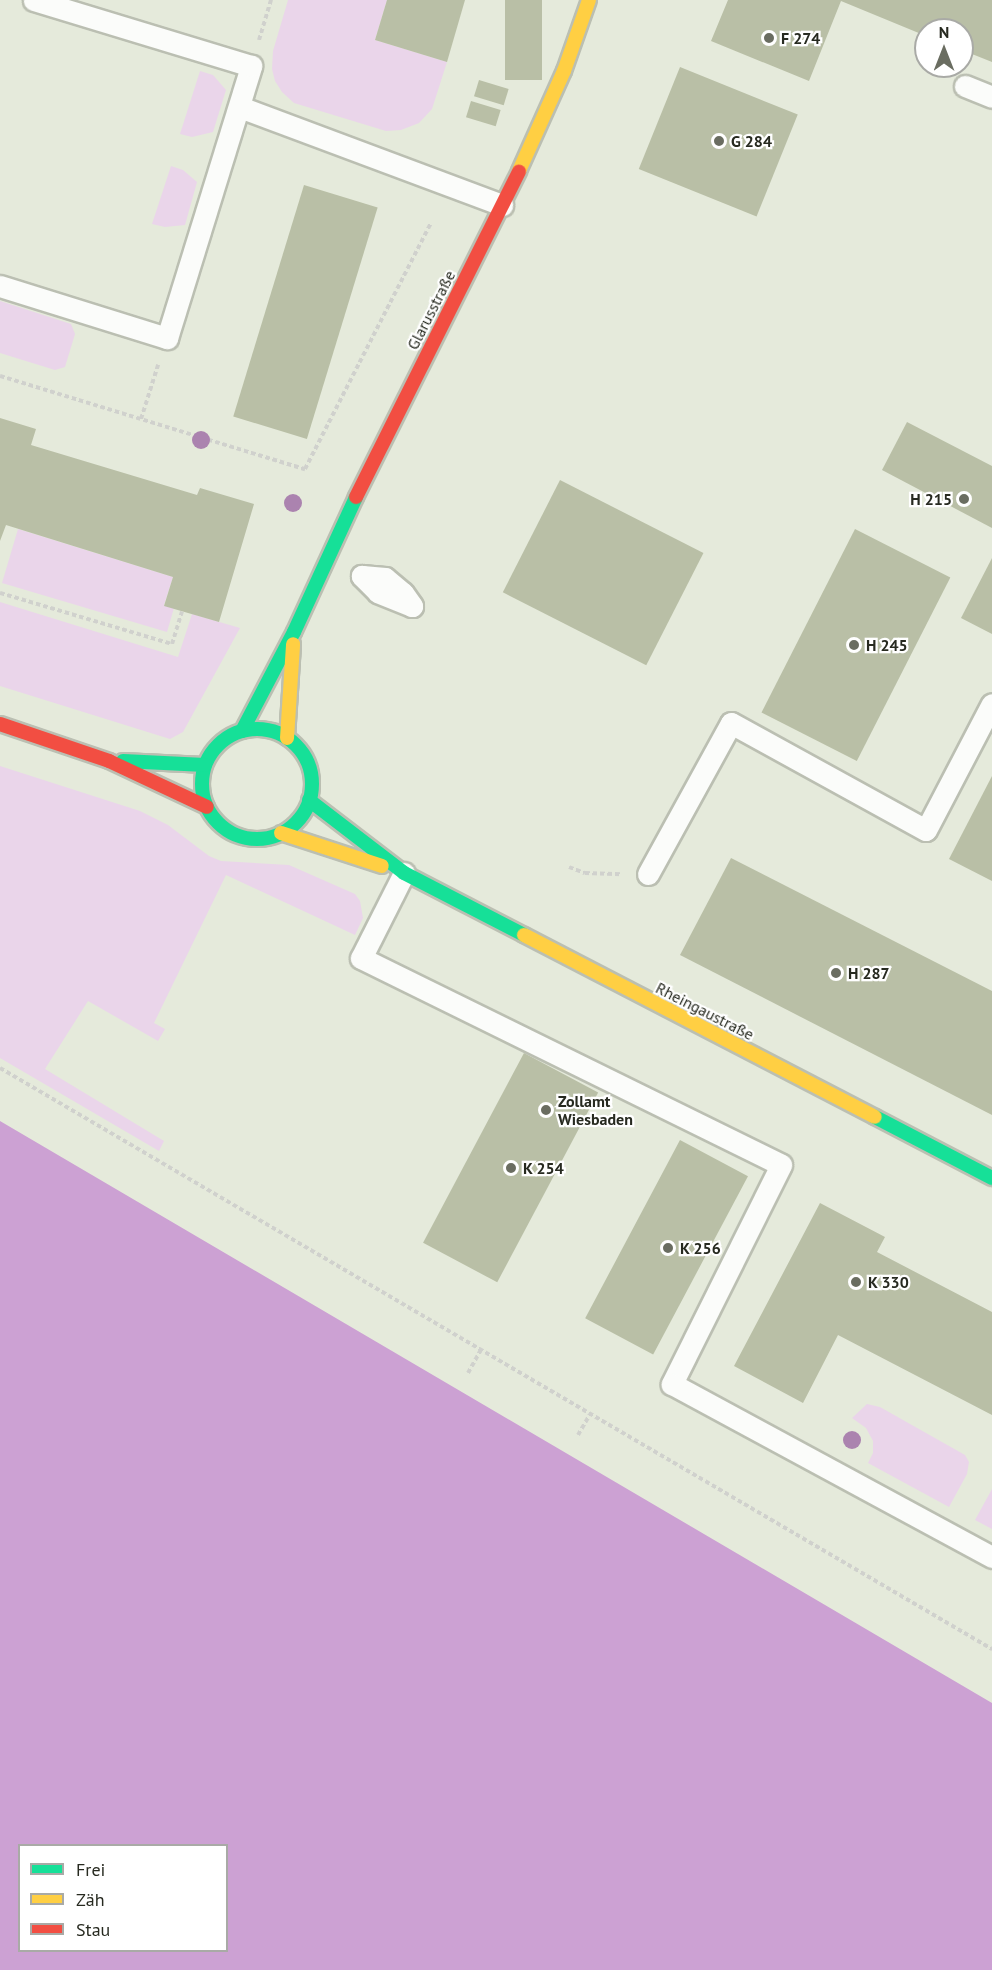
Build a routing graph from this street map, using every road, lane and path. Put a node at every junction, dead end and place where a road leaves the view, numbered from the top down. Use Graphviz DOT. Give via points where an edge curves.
graph roads {
  1 [pos="34,0"];
  2 [pos="271,0"];
  3 [pos="589,0"];
  4 [pos="252,66"];
  5 [pos="965,86"];
  6 [pos="992,97"];
  7 [pos="240,107"];
  8 [pos="502,205"];
  9 [pos="431,224"];
  10 [pos="0,286"];
  11 [pos="167,339"];
  12 [pos="0,376"];
  13 [pos="141,419"];
  14 [pos="326,559"];
  15 [pos="362,576"];
  16 [pos="0,593"];
  17 [pos="182,611"];
  18 [pos="294,632"];
  19 [pos="992,704"];
  20 [pos="0,724"];
  21 [pos="242,731"];
  22 [pos="287,738"];
  23 [pos="109,760"];
  24 [pos="205,765"];
  25 [pos="309,800"];
  26 [pos="207,807"];
  27 [pos="281,833"];
  28 [pos="570,867"];
  29 [pos="404,873"];
  30 [pos="648,874"];
  31 [pos="0,1068"];
  32 [pos="992,1178"];
  33 [pos="481,1350"];
  34 [pos="468,1373"];
  35 [pos="590,1414"];
  36 [pos="578,1435"];
  37 [pos="992,1557"];
  38 [pos="992,1649"];
  1 -- 4 [label="lane"];
  2 -- 4 [label="path"];
  3 -- 8 [label="street, Glarusstraße" via="549,108"];
  4 -- 7 [label="lane"];
  5 -- 6 [label="lane"];
  7 -- 8 [label="lane"];
  7 -- 11 [label="lane"];
  8 -- 14 [label="street, Glarusstraße"];
  9 -- 13 [label="path" via="305,469"];
  10 -- 11 [label="lane"];
  11 -- 13 [label="path"];
  12 -- 13 [label="path"];
  14 -- 15 [label="lane"];
  14 -- 18 [label="street, Glarusstraße"];
  16 -- 17 [label="path" via="172,644"];
  18 -- 21 [label="street, Glarusstraße"];
  18 -- 22 [label="street, Glarusstraße"];
  19 -- 30 [label="lane" via="926,830 731,723"];
  20 -- 23 [label="street, Rheingaustraße"];
  21 -- 22 [label="street" via="267,730"];
  21 -- 24 [label="street" via="220,743"];
  22 -- 25 [label="street" via="307,762 311,779"];
  23 -- 24 [label="street, Rheingaustraße"];
  23 -- 26 [label="street, Rheingaustraße"];
  24 -- 26 [label="street" via="202,788"];
  25 -- 27 [label="street" via="304,813"];
  25 -- 29 [label="street, Rheingaustraße"];
  26 -- 27 [label="street, Rheingaustraße" via="214,819 243,837"];
  27 -- 29 [label="street, Rheingaustraße"];
  28 -- 30 [label="path" via="585,873"];
  29 -- 32 [label="street, Rheingaustraße"];
  29 -- 37 [label="lane" via="361,958 781,1165 672,1384"];
  31 -- 33 [label="path"];
  33 -- 34 [label="path"];
  33 -- 35 [label="path"];
  35 -- 36 [label="path"];
  35 -- 38 [label="path"];
}
